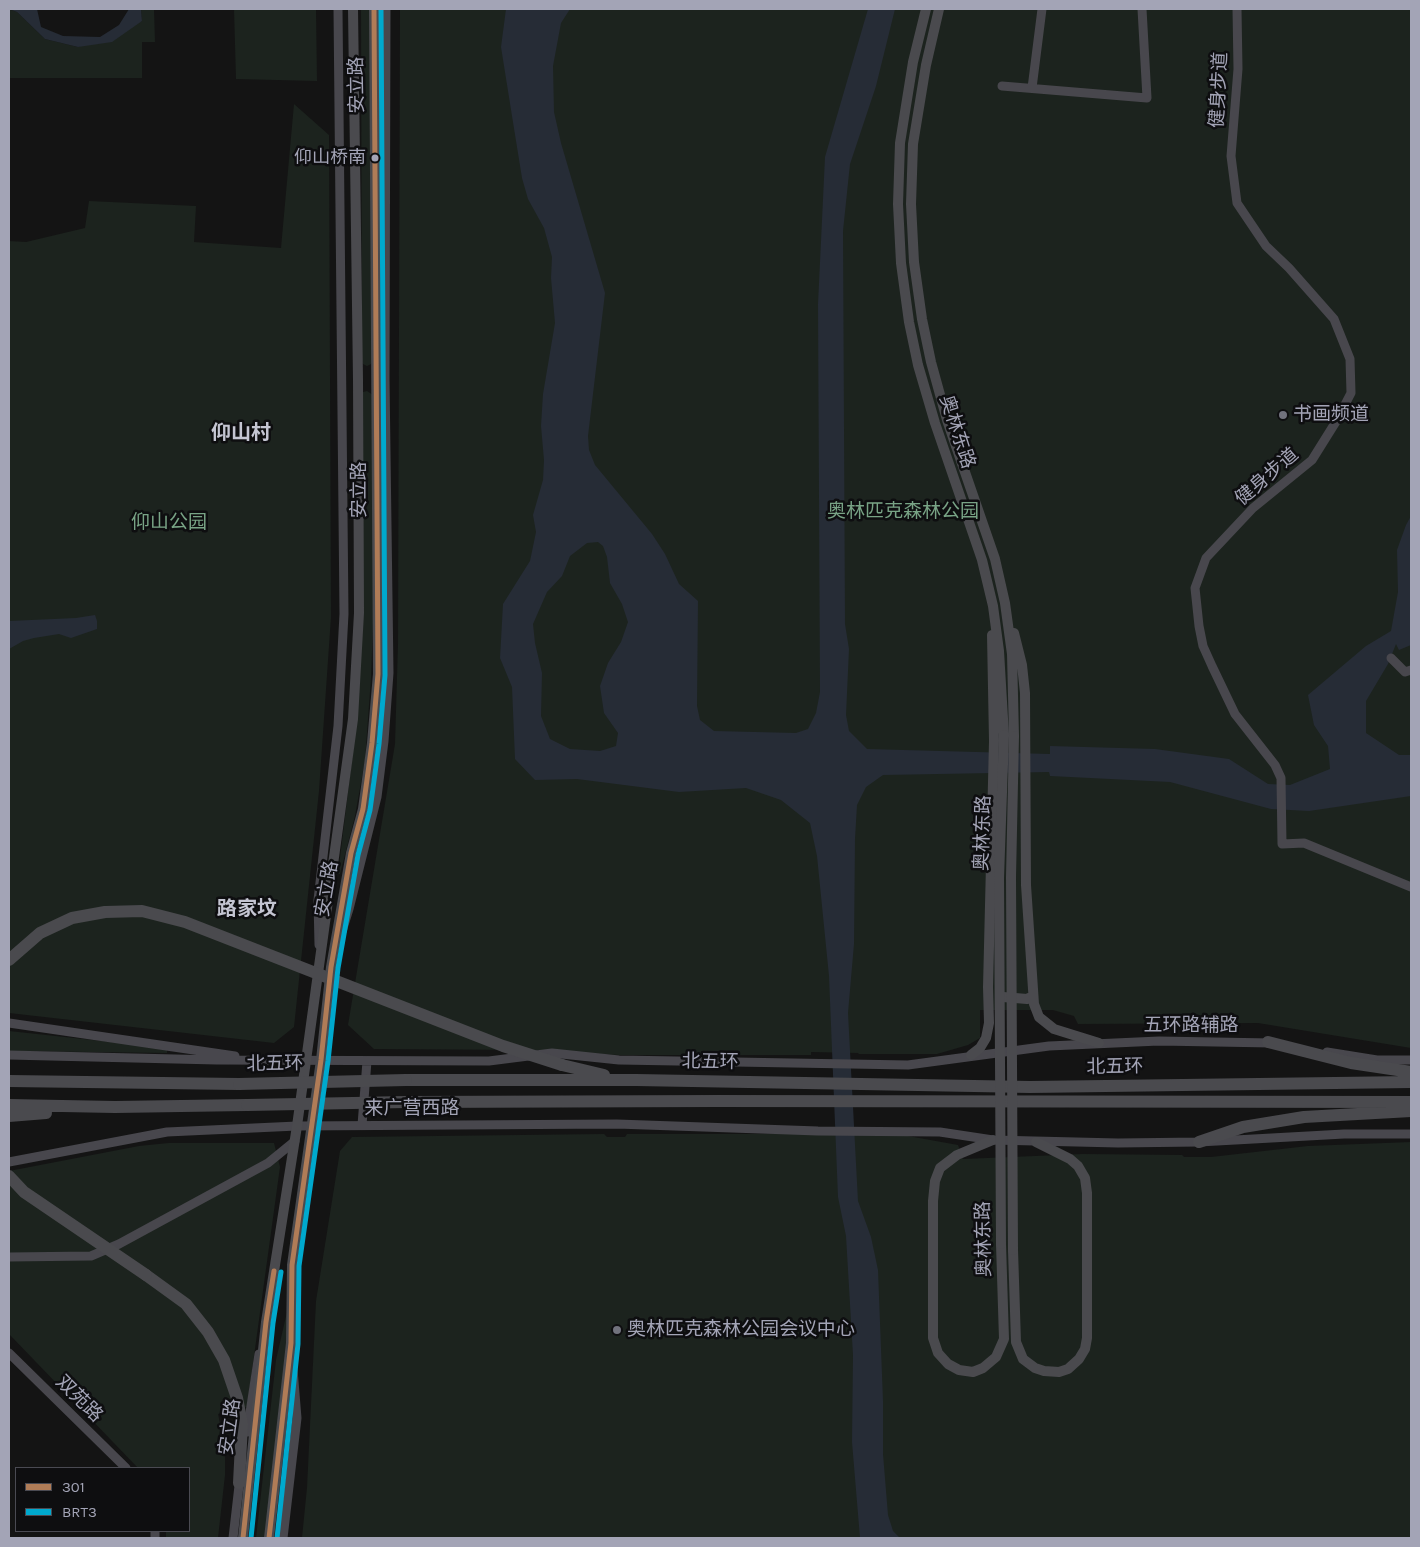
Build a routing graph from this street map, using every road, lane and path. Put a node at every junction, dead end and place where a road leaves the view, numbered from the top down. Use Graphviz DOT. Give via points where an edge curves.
graph roads {
  1 [pos="338,9"];
  2 [pos="353,9"];
  3 [pos="374,9"];
  4 [pos="386,9"];
  5 [pos="926,9"];
  6 [pos="939,9"];
  7 [pos="1042,9"];
  8 [pos="1142,9"];
  9 [pos="1237,9"];
  10 [pos="1002,86"];
  11 [pos="1032,88"];
  12 [pos="1005,603"];
  13 [pos="993,606"];
  14 [pos="1391,658"];
  15 [pos="1411,670"];
  16 [pos="1009,736"];
  17 [pos="1411,887"];
  18 [pos="9,960"];
  19 [pos="319,966"];
  20 [pos="331,967"];
  21 [pos="988,987"];
  22 [pos="1033,996"];
  23 [pos="9,1023"];
  24 [pos="1268,1042"];
  25 [pos="1099,1043"];
  26 [pos="9,1055"];
  27 [pos="971,1055"];
  28 [pos="268,1060"];
  29 [pos="306,1060"];
  30 [pos="322,1060"];
  31 [pos="1411,1060"];
  32 [pos="367,1061"];
  33 [pos="1411,1072"];
  34 [pos="636,1080"];
  35 [pos="9,1081"];
  36 [pos="1411,1082"];
  37 [pos="1411,1102"];
  38 [pos="9,1105"];
  39 [pos="115,1107"];
  40 [pos="1411,1111"];
  41 [pos="9,1116"];
  42 [pos="362,1125"];
  43 [pos="297,1126"];
  44 [pos="313,1126"];
  45 [pos="1411,1134"];
  46 [pos="993,1140"];
  47 [pos="295,1142"];
  48 [pos="1036,1142"];
  49 [pos="1199,1142"];
  50 [pos="9,1162"];
  51 [pos="9,1176"];
  52 [pos="9,1257"];
  53 [pos="266,1322"];
  54 [pos="291,1343"];
  55 [pos="9,1353"];
  56 [pos="125,1467"];
  57 [pos="239,1483"];
  58 [pos="233,1538"];
  59 [pos="243,1538"];
  60 [pos="269,1538"];
  61 [pos="283,1538"];
  1 -- 19 [label="street, 安立路" via="344,614 338,726 318,900"];
  2 -- 19 [label="main road, 安立路" via="359,614 353,719"];
  3 -- 20 [label="main road, 安立路" via="378,674 363,809 351,853"];
  4 -- 20 [label="street, 安立路" via="385,379 389,674 377,797"];
  5 -- 13 [label="main road, 奥林东路" via="913,62 900,143 898,204 901,263 918,365 934,423 982,560"];
  6 -- 12 [label="main road, 奥林东路" via="913,144 911,204 914,262 931,362 947,420 995,559"];
  7 -- 11 [label="street"];
  8 -- 11 [label="street" via="1147,98"];
  9 -- 17 [label="street, 健身步道" via="1238,69 1231,156 1237,203 1266,246 1334,319 1350,359 1351,393 1312,460 1253,508 1206,558 1196,588 1199,626 1203,646 1236,714 1276,765 1281,778 1282,844 1304,843"];
  10 -- 11 [label="street"];
  12 -- 16 [label="main road, 奥林东路" via="1012,654"];
  12 -- 22 [label="main road" via="1022,665 1025,693 1026,885"];
  13 -- 16 [label="main road, 奥林东路"];
  13 -- 21 [label="main road" via="994,775"];
  14 -- 15 [label="street" via="1404,672"];
  16 -- 46 [label="main road, 奥林东路, bridge" via="999,878 1004,1339 996,1357 973,1372 958,1370 948,1364 938,1353 933,1338 933,1201 940,1168 957,1155"];
  16 -- 48 [label="main road, 奥林东路, bridge" via="1016,1342 1023,1358 1035,1368 1059,1372 1079,1359 1087,1338 1086,1178 1070,1159"];
  18 -- 34 [label="highway, bridge" via="40,933 72,918 106,912 142,911 185,922 503,1046 562,1065"];
  19 -- 29 [label="main road, 安立路"];
  20 -- 30 [label="main road, 安立路"];
  21 -- 22 [label="main road" via="998,997 1027,999"];
  21 -- 27 [label="main road" via="986,1038"];
  22 -- 25 [label="main road" via="1038,1017 1054,1029"];
  23 -- 28 [label="street"];
  24 -- 25 [label="street, 五环路辅路"];
  24 -- 31 [label="street, 五环路辅路" via="1377,1060"];
  24 -- 33 [label="highway" via="1351,1062"];
  25 -- 27 [label="street, 五环路辅路"];
  26 -- 28 [label="street"];
  27 -- 32 [label="street, 五环路辅路" via="908,1065 619,1060 552,1054 488,1061"];
  28 -- 29 [label="street, 五环路辅路"];
  29 -- 30 [label="street, 五环路辅路"];
  29 -- 43 [label="main road, 安立路"];
  30 -- 32 [label="street, 五环路辅路"];
  30 -- 44 [label="main road, 安立路"];
  32 -- 42 [label="street"];
  34 -- 35 [label="highway, 北五环, bridge" via="239,1084"];
  34 -- 36 [label="highway, 北五环" via="1030,1087"];
  37 -- 39 [label="highway, 北五环, bridge" via="406,1102"];
  38 -- 39 [label="highway, 北五环"];
  39 -- 41 [label="highway"];
  40 -- 49 [label="highway" via="1304,1116 1243,1127"];
  42 -- 44 [label="street, 来广营西路"];
  42 -- 46 [label="street, 来广营西路" via="617,1124 940,1132"];
  43 -- 44 [label="street, 来广营西路"];
  43 -- 47 [label="main road, 安立路"];
  43 -- 50 [label="street, 来广营西路" via="167,1132"];
  44 -- 54 [label="main road, 安立路" via="292,1265"];
  45 -- 49 [label="street, 来广营西路" via="1344,1134"];
  46 -- 48 [label="street, 来广营西路"];
  47 -- 52 [label="street" via="268,1163 91,1256"];
  47 -- 53 [label="main road, 安立路"];
  48 -- 49 [label="street, 来广营西路"];
  51 -- 57 [label="highway, bridge" via="24,1192 186,1304 208,1332 224,1360 237,1398 242,1424"];
  53 -- 57 [label="street, 安立路" via="255,1370"];
  53 -- 59 [label="main road, 安立路"];
  54 -- 60 [label="main road, 安立路"];
  54 -- 61 [label="street, 安立路" via="297,1418"];
  55 -- 56 [label="street, 双苑路"];
  57 -- 58 [label="street, 安立路"];
}
